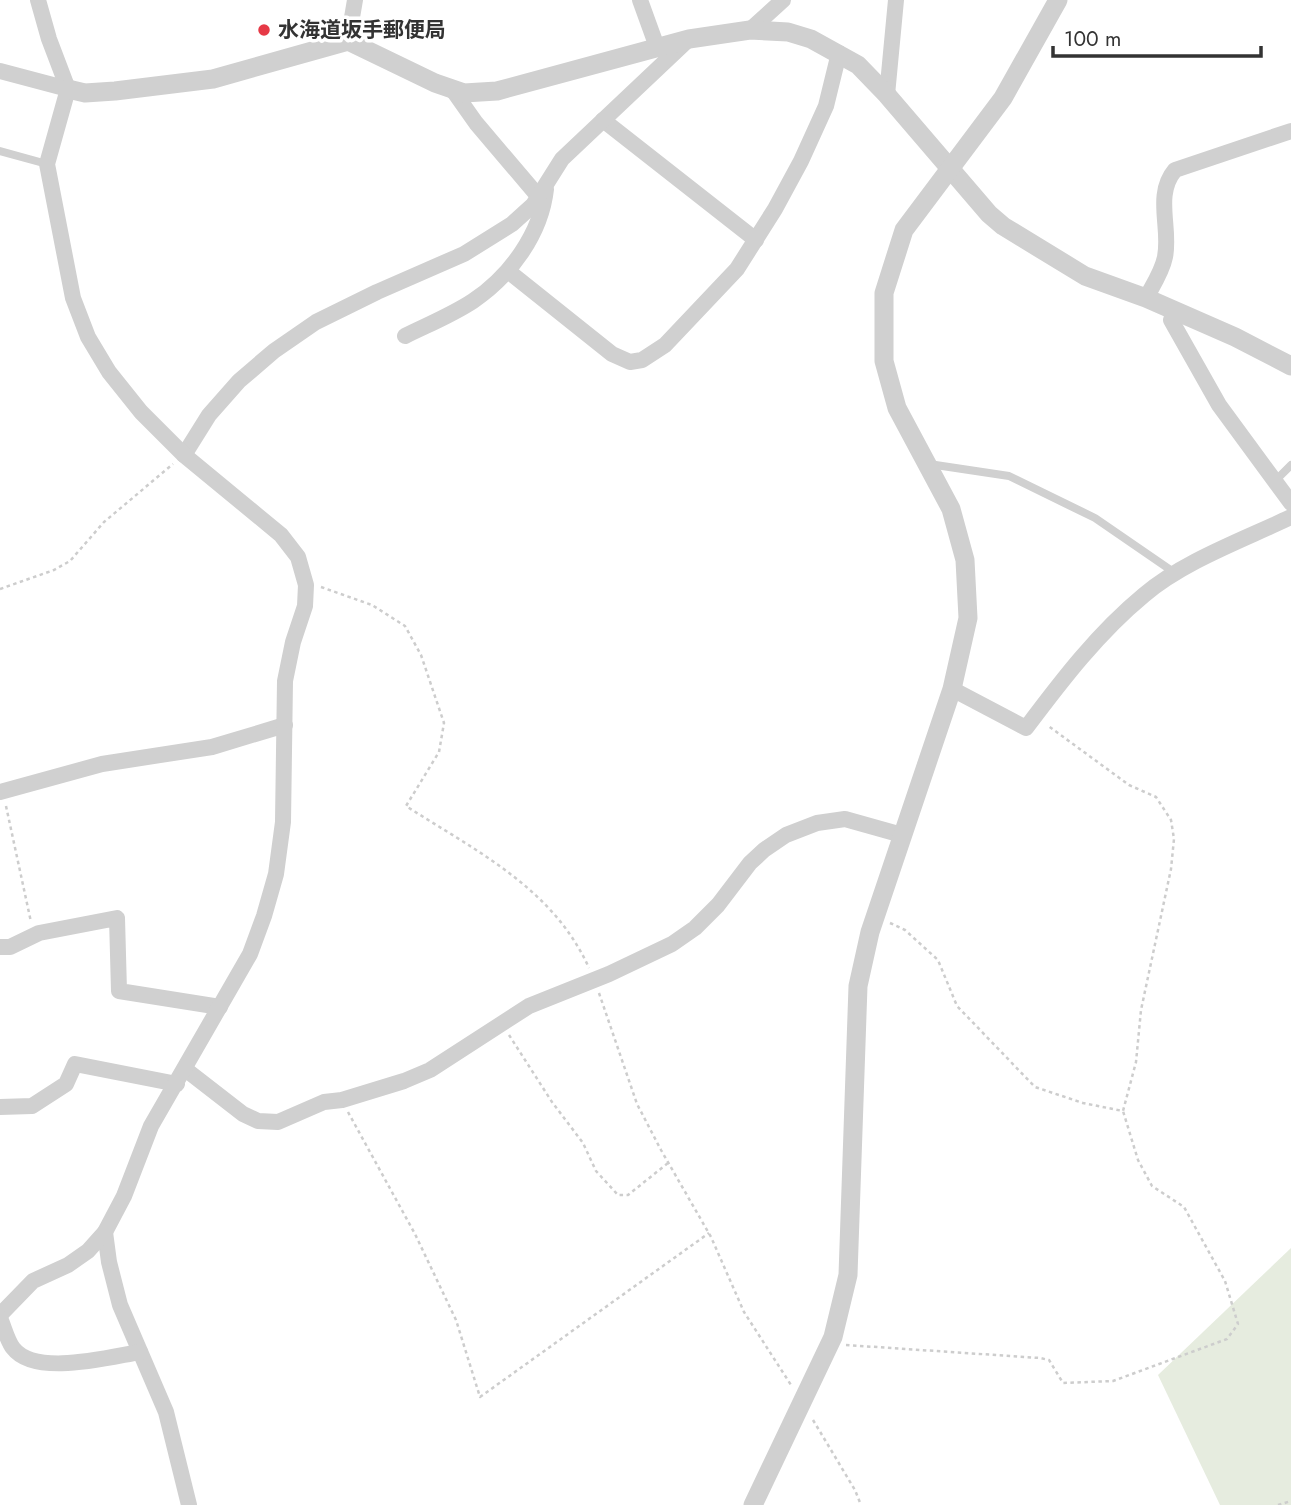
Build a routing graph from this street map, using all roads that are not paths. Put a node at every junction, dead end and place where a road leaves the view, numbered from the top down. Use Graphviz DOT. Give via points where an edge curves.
graph roads {
  1 [pos="38,0"];
  2 [pos="355,0"];
  3 [pos="640,0"];
  4 [pos="783,0"];
  5 [pos="895,0"];
  6 [pos="1058,0"];
  7 [pos="750,30"];
  8 [pos="689,39"];
  9 [pos="348,41"];
  10 [pos="657,47"];
  11 [pos="839,53"];
  12 [pos="0,71"];
  13 [pos="68,89"];
  14 [pos="452,89"];
  15 [pos="887,95"];
  16 [pos="603,120"];
  17 [pos="1291,131"];
  18 [pos="0,152"];
  19 [pos="47,164"];
  20 [pos="950,167"];
  21 [pos="542,190"];
  22 [pos="756,240"];
  23 [pos="508,271"];
  24 [pos="1146,298"];
  25 [pos="1174,312"];
  26 [pos="405,336"];
  27 [pos="1291,366"];
  28 [pos="184,455"];
  29 [pos="925,463"];
  30 [pos="1291,465"];
  31 [pos="1275,481"];
  32 [pos="1291,503"];
  33 [pos="1291,517"];
  34 [pos="1175,573"];
  35 [pos="952,689"];
  36 [pos="285,725"];
  37 [pos="2,792"];
  38 [pos="902,835"];
  39 [pos="0,947"];
  40 [pos="220,1007"];
  41 [pos="185,1069"];
  42 [pos="177,1084"];
  43 [pos="0,1107"];
  44 [pos="105,1232"];
  45 [pos="0,1316"];
  46 [pos="140,1352"];
  47 [pos="189,1505"];
  48 [pos="753,1505"];
  1 -- 13 [label="street"];
  2 -- 9 [label="street"];
  3 -- 10 [label="street"];
  4 -- 7 [label="street"];
  5 -- 15 [label="street"];
  6 -- 20 [label="street" via="1003,98"];
  7 -- 8 [label="street"];
  7 -- 11 [label="street" via="788,32"];
  8 -- 10 [label="street"];
  8 -- 16 [label="street"];
  9 -- 13 [label="street" via="212,79 95,92"];
  9 -- 14 [label="street"];
  10 -- 14 [label="street" via="497,91"];
  11 -- 15 [label="street"];
  11 -- 22 [label="street" via="826,106"];
  12 -- 13 [label="street"];
  13 -- 19 [label="street"];
  14 -- 21 [label="street" via="477,123"];
  15 -- 20 [label="street"];
  16 -- 21 [label="street" via="562,159"];
  16 -- 22 [label="street"];
  17 -- 24 [label="street" via="1175,170 1166,181 1166,255"];
  18 -- 19 [label="lane"];
  19 -- 28 [label="street" via="73,298 88,337 141,412"];
  20 -- 24 [label="street" via="1003,226 1085,276"];
  20 -- 29 [label="street" via="904,230 884,293 884,362 897,408"];
  21 -- 23 [label="street" via="543,211"];
  21 -- 28 [label="street" via="512,224 464,254 316,322 274,351 209,415"];
  22 -- 23 [label="street" via="737,269 665,345 630,362 612,354"];
  23 -- 26 [label="street" via="473,301"];
  24 -- 25 [label="street"];
  25 -- 27 [label="street"];
  25 -- 31 [label="street" via="1171,320 1219,405"];
  28 -- 36 [label="street" via="281,535 298,557 305,606 285,681"];
  29 -- 34 [label="lane" via="1009,476 1095,518"];
  29 -- 35 [label="street" via="951,509 965,560 968,618"];
  30 -- 31 [label="lane"];
  31 -- 32 [label="street"];
  33 -- 34 [label="street"];
  34 -- 35 [label="street" via="1144,594 1090,646 1026,727"];
  35 -- 38 [label="street"];
  36 -- 37 [label="street" via="212,747 102,764"];
  36 -- 40 [label="street" via="283,822 276,874 250,954"];
  38 -- 41 [label="street" via="845,819 786,835 750,863 718,905 672,944 529,1006 430,1070 324,1102 278,1122 243,1114"];
  38 -- 48 [label="street" via="858,986 848,1275 830,1344"];
  39 -- 40 [label="street" via="117,918 119,991"];
  40 -- 41 [label="street"];
  41 -- 42 [label="street"];
  42 -- 43 [label="street" via="75,1064 66,1084 32,1106"];
  42 -- 44 [label="street" via="151,1126"];
  44 -- 45 [label="street" via="68,1265 33,1281"];
  44 -- 46 [label="street" via="120,1305"];
  45 -- 46 [label="street" via="13,1348 23,1357 46,1364"];
  46 -- 47 [label="street" via="166,1412"];
}
